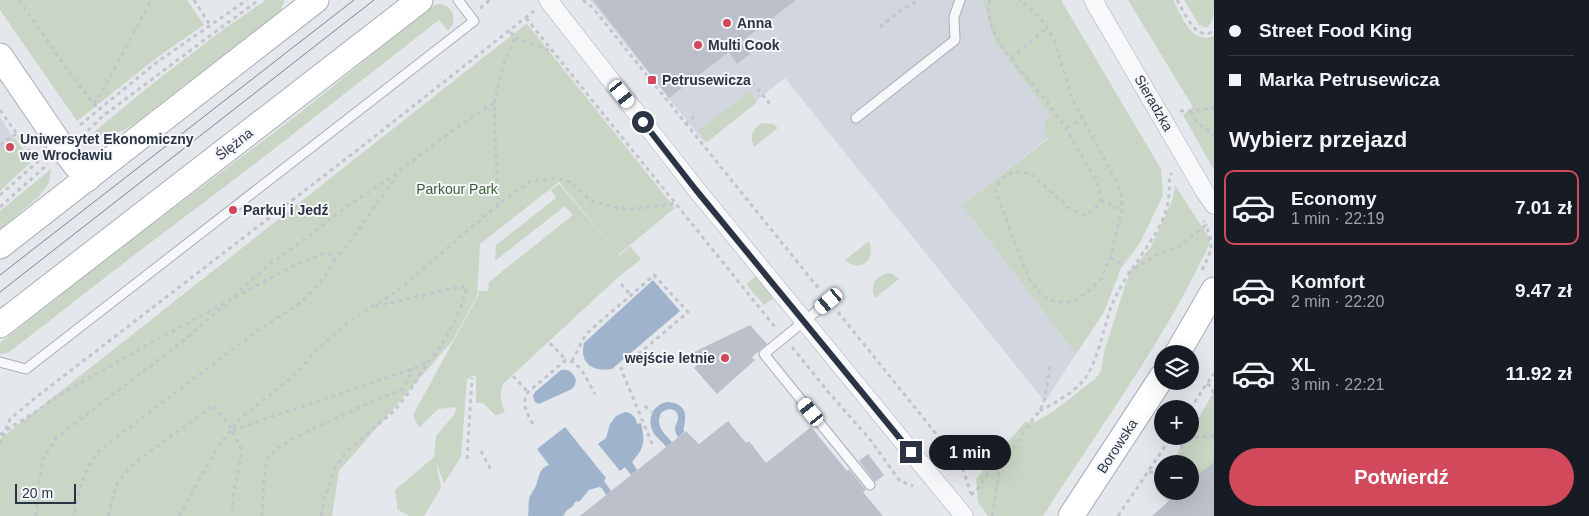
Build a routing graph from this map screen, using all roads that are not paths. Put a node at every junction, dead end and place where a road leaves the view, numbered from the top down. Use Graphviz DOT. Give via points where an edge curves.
graph roads {
  1 [pos="316,0"];
  2 [pos="420,0"];
  3 [pos="458,0"];
  4 [pos="960,0"];
  5 [pos="1094,0"];
  6 [pos="542,5"];
  7 [pos="0,56"];
  8 [pos="856,118"];
  9 [pos="87,179"];
  10 [pos="1214,205"];
  11 [pos="0,246"];
  12 [pos="1214,290"];
  13 [pos="829,301"];
  14 [pos="805,321"];
  15 [pos="0,325"];
  16 [pos="1182,345"];
  17 [pos="0,362"];
  18 [pos="1154,389"];
  19 [pos="870,485"];
  20 [pos="964,516"];
  21 [pos="1071,516"];
  1 -- 9 [label="main road"];
  2 -- 15 [label="main road, Ślężna"];
  3 -- 17 [label="lane" via="474,21 26,369"];
  4 -- 8 [label="lane" via="954,17 955,40"];
  5 -- 10 [label="street, Sieradzka"];
  6 -- 14 [label="street"];
  7 -- 9 [label="main road"];
  9 -- 11 [label="main road"];
  12 -- 16 [label="main road"];
  13 -- 14 [label="lane"];
  14 -- 19 [label="lane" via="764,354"];
  14 -- 20 [label="street"];
  18 -- 21 [label="main road, Borowska"];
}
